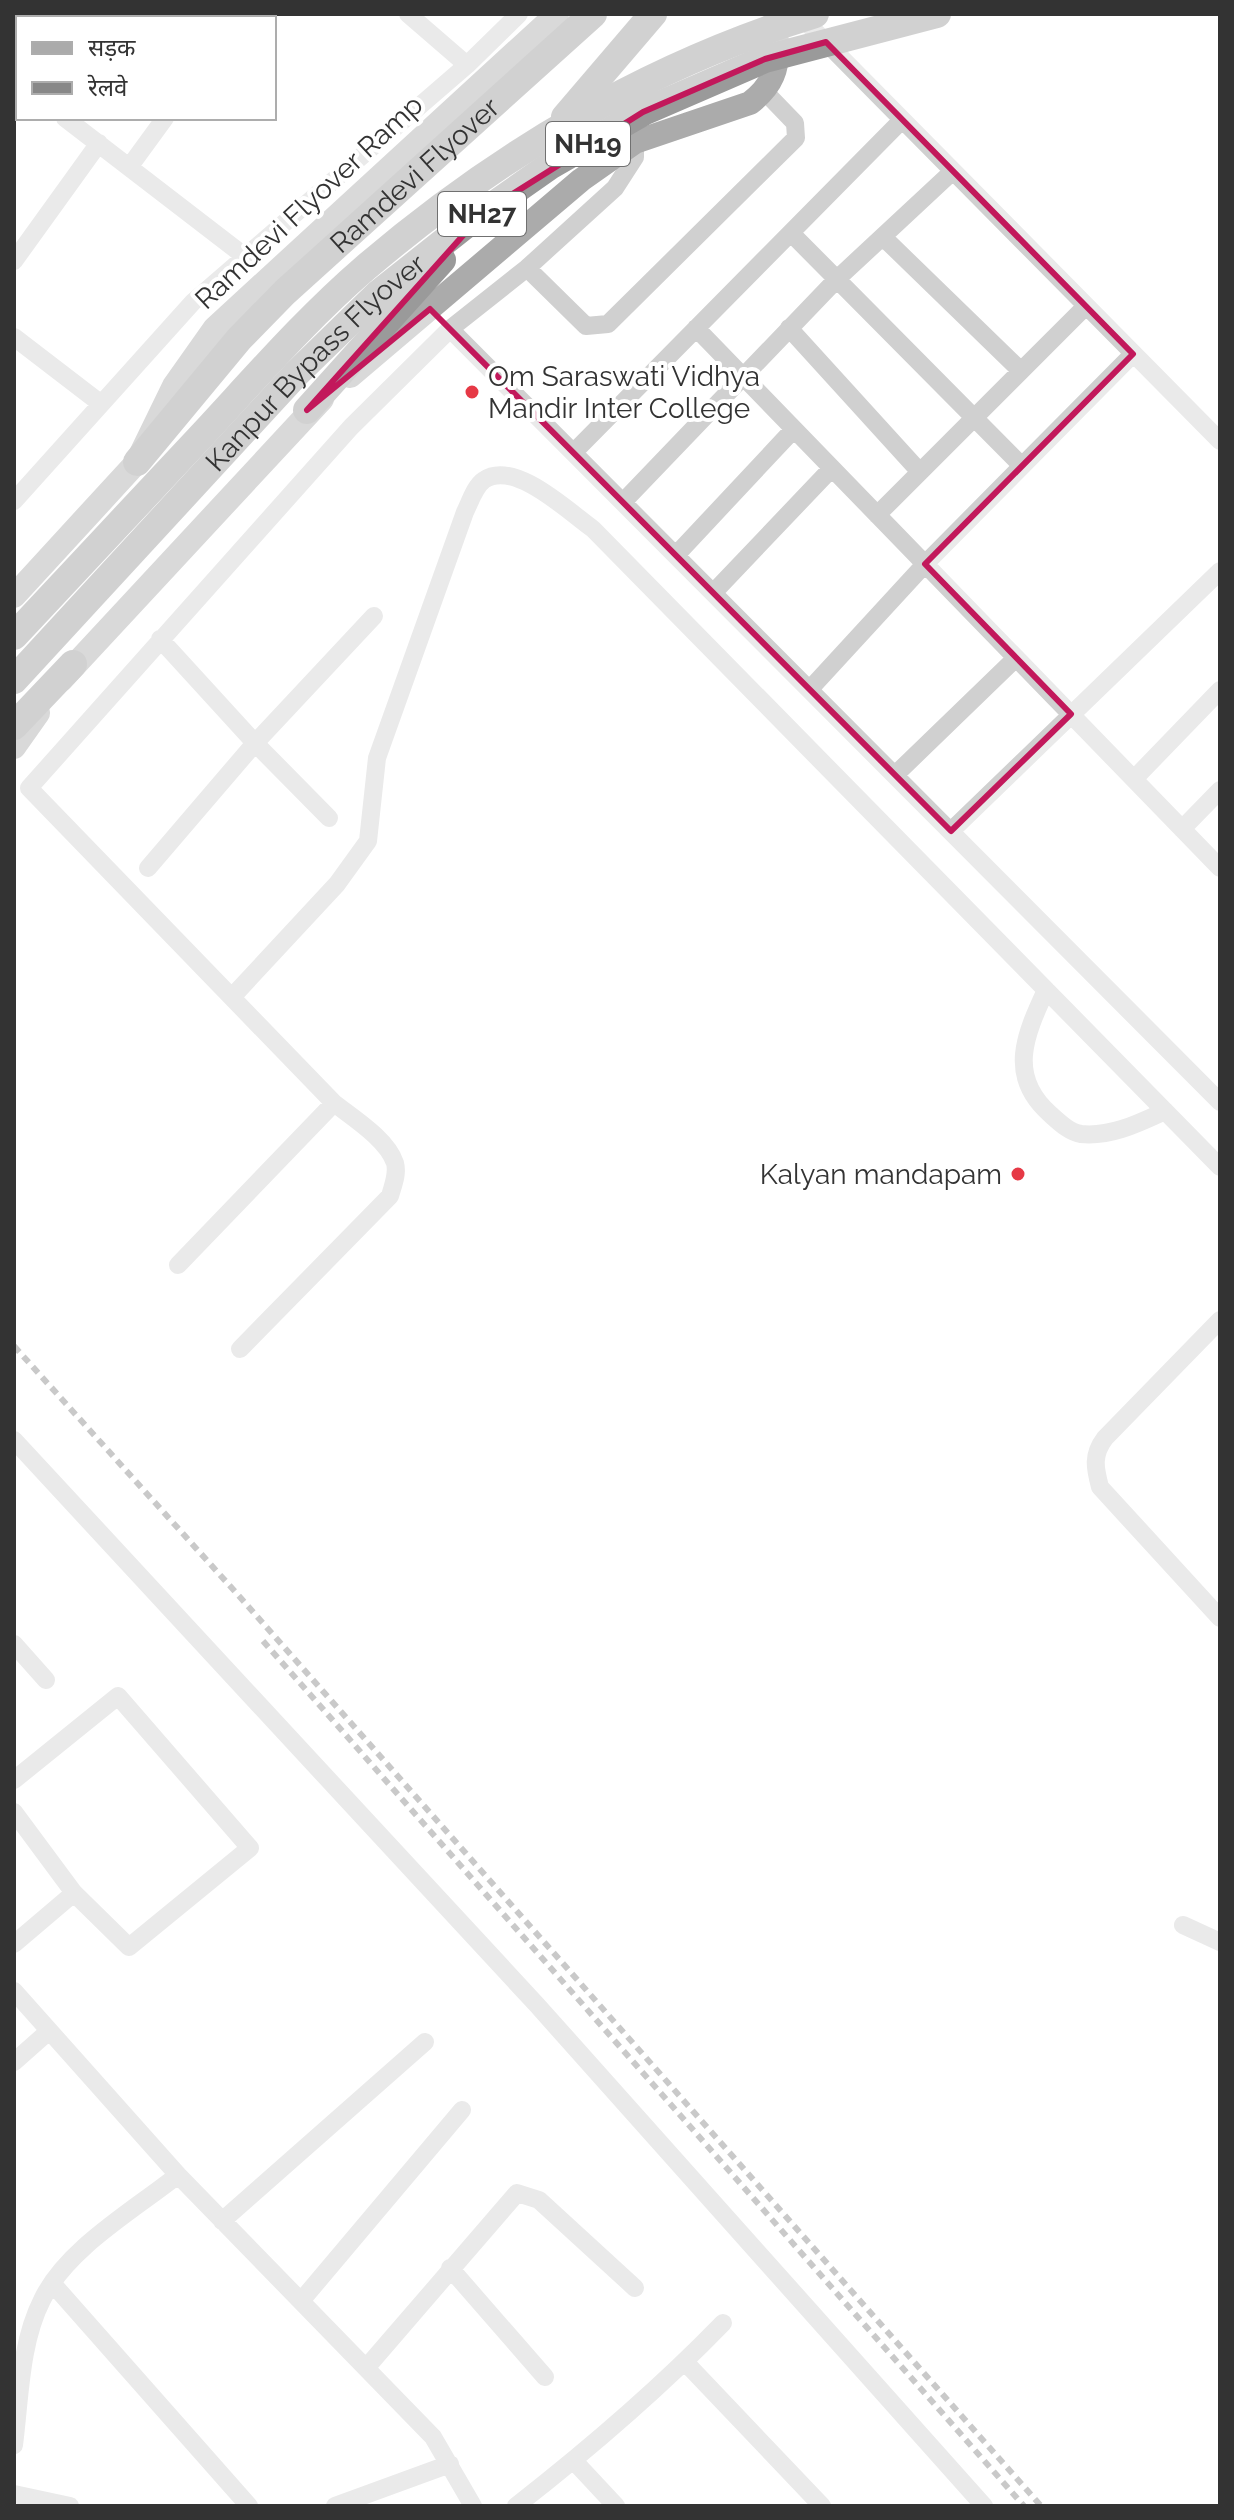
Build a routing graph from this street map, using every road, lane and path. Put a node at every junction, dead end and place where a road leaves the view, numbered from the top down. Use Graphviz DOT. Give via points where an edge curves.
graph roads {
  1 [pos="408,14"];
  2 [pos="519,14"];
  3 [pos="557,14"];
  4 [pos="593,14"];
  5 [pos="653,14"];
  6 [pos="775,14"];
  7 [pos="798,14"];
  8 [pos="815,14"];
  9 [pos="937,14"];
  10 [pos="467,65"];
  11 [pos="765,92"];
  12 [pos="68,120"];
  13 [pos="164,120"];
  14 [pos="902,120"];
  15 [pos="635,142"];
  16 [pos="99,143"];
  17 [pos="130,166"];
  18 [pos="953,171"];
  19 [pos="791,233"];
  20 [pos="883,237"];
  21 [pos="243,255"];
  22 [pos="14,261"];
  23 [pos="527,268"];
  24 [pos="837,279"];
  25 [pos="1086,306"];
  26 [pos="696,328"];
  27 [pos="789,328"];
  28 [pos="450,329"];
  29 [pos="227,334"];
  30 [pos="14,337"];
  31 [pos="1133,354"];
  32 [pos="285,366"];
  33 [pos="1021,371"];
  34 [pos="743,376"];
  35 [pos="100,403"];
  36 [pos="307,410"];
  37 [pos="974,418"];
  38 [pos="794,429"];
  39 [pos="1220,441"];
  40 [pos="575,451"];
  41 [pos="137,462"];
  42 [pos="1022,466"];
  43 [pos="832,468"];
  44 [pos="920,472"];
  45 [pos="14,501"];
  46 [pos="624,501"];
  47 [pos="877,515"];
  48 [pos="677,554"];
  49 [pos="925,564"];
  50 [pos="1220,571"];
  51 [pos="714,592"];
  52 [pos="14,596"];
  53 [pos="374,616"];
  54 [pos="14,636"];
  55 [pos="160,639"];
  56 [pos="1016,658"];
  57 [pos="73,664"];
  58 [pos="14,680"];
  59 [pos="810,689"];
  60 [pos="1220,690"];
  61 [pos="1071,714"];
  62 [pos="14,726"];
  63 [pos="255,743"];
  64 [pos="14,747"];
  65 [pos="895,775"];
  66 [pos="1134,779"];
  67 [pos="1220,790"];
  68 [pos="329,818"];
  69 [pos="1182,829"];
  70 [pos="951,831"];
  71 [pos="148,868"];
  72 [pos="1220,868"];
  73 [pos="1046,990"];
  74 [pos="232,997"];
  75 [pos="1220,1102"];
  76 [pos="334,1103"];
  77 [pos="1165,1111"];
  78 [pos="1220,1167"];
  79 [pos="178,1265"];
  80 [pos="1220,1320"];
  81 [pos="240,1349"];
  82 [pos="14,1440"];
  83 [pos="1220,1618"];
  84 [pos="14,1644"];
  85 [pos="46,1680"];
  86 [pos="14,1780"];
  87 [pos="14,1812"];
  88 [pos="74,1893"];
  89 [pos="1183,1925"];
  90 [pos="1220,1942"];
  91 [pos="14,1944"];
  92 [pos="14,1991"];
  93 [pos="49,2031"];
  94 [pos="425,2042"];
  95 [pos="14,2062"];
  96 [pos="462,2110"];
  97 [pos="178,2175"];
  98 [pos="222,2221"];
  99 [pos="450,2268"];
  100 [pos="52,2283"];
  101 [pos="635,2288"];
  102 [pos="301,2301"];
  103 [pos="723,2323"];
  104 [pos="685,2362"];
  105 [pos="366,2368"];
  106 [pos="545,2377"];
  107 [pos="14,2445"];
  108 [pos="574,2461"];
  109 [pos="450,2464"];
  110 [pos="14,2494"];
  111 [pos="70,2506"];
  112 [pos="249,2506"];
  113 [pos="335,2506"];
  114 [pos="473,2506"];
  115 [pos="516,2506"];
  116 [pos="616,2506"];
  117 [pos="822,2506"];
  118 [pos="984,2506"];
  1 -- 10 [label="street"];
  2 -- 10 [label="street"];
  3 -- 29 [label="main road, Ramdevi Flyover Ramp"];
  4 -- 29 [label="highway, Ramdevi Flyover / NH27"];
  5 -- 36 [label="highway, NH27"];
  6 -- 11 [label="main road" via="775,76"];
  7 -- 14 [label="street"];
  8 -- 32 [label="highway, Kanpur Bypass Flyover / NH19" via="752,33 633,85 533,143 364,269"];
  9 -- 32 [label="highway, Kanpur Bypass Flyover / NH19" via="765,59 643,112 551,165 464,226"];
  10 -- 21 [label="street"];
  11 -- 15 [label="main road" via="750,103"];
  11 -- 23 [label="street" via="795,123 796,138 608,324 586,326"];
  12 -- 16 [label="street"];
  13 -- 17 [label="street"];
  14 -- 18 [label="street"];
  14 -- 19 [label="street"];
  15 -- 23 [label="street" via="635,157 615,188"];
  15 -- 36 [label="main road" via="581,180"];
  16 -- 17 [label="street"];
  16 -- 22 [label="street"];
  17 -- 21 [label="street"];
  18 -- 20 [label="street"];
  18 -- 25 [label="street"];
  19 -- 24 [label="street"];
  19 -- 26 [label="street"];
  20 -- 24 [label="street"];
  20 -- 33 [label="street"];
  21 -- 35 [label="street"];
  23 -- 28 [label="street"];
  24 -- 27 [label="street"];
  24 -- 37 [label="street"];
  25 -- 31 [label="street"];
  25 -- 33 [label="street"];
  26 -- 34 [label="street"];
  26 -- 40 [label="street"];
  27 -- 34 [label="street"];
  27 -- 44 [label="street"];
  28 -- 40 [label="street"];
  28 -- 55 [label="street" via="305,475"];
  29 -- 41 [label="highway, NH27"];
  30 -- 35 [label="street"];
  31 -- 39 [label="street"];
  31 -- 42 [label="street"];
  32 -- 54 [label="highway, Kanpur Bypass Flyover / NH19"];
  32 -- 58 [label="highway, Kanpur Bypass Flyover / NH19"];
  33 -- 37 [label="street"];
  34 -- 38 [label="street"];
  34 -- 46 [label="street"];
  35 -- 45 [label="street"];
  36 -- 57 [label="main road, NH27"];
  37 -- 42 [label="street"];
  37 -- 44 [label="street"];
  38 -- 43 [label="street"];
  38 -- 48 [label="street"];
  40 -- 46 [label="street"];
  41 -- 52 [label="main road, NH27"];
  42 -- 49 [label="street"];
  43 -- 47 [label="street"];
  43 -- 51 [label="street"];
  44 -- 47 [label="street"];
  46 -- 48 [label="street"];
  47 -- 49 [label="street"];
  48 -- 51 [label="street"];
  49 -- 56 [label="street"];
  49 -- 59 [label="street"];
  50 -- 61 [label="street"];
  51 -- 59 [label="street"];
  53 -- 63 [label="street"];
  55 -- 63 [label="street"];
  55 -- 74 [label="street" via="29,788"];
  56 -- 61 [label="street"];
  56 -- 65 [label="street"];
  57 -- 62 [label="highway, NH27"];
  57 -- 64 [label="main road"];
  59 -- 65 [label="street"];
  60 -- 66 [label="street"];
  61 -- 66 [label="street"];
  61 -- 70 [label="street"];
  63 -- 68 [label="street"];
  63 -- 71 [label="street"];
  65 -- 70 [label="street"];
  66 -- 69 [label="street"];
  67 -- 69 [label="street"];
  69 -- 72 [label="street"];
  70 -- 75 [label="street"];
  73 -- 74 [label="street" via="593,529 528,481 507,475 481,482 465,512 377,758 368,841 337,884"];
  73 -- 77 [label="street"];
  73 -- 77 [label="street" via="1028,1030 1024,1054 1028,1088 1038,1102 1072,1132 1082,1134 1127,1128"];
  74 -- 76 [label="street"];
  76 -- 79 [label="street"];
  76 -- 81 [label="street" via="384,1146 395,1163 390,1196"];
  77 -- 78 [label="street"];
  80 -- 83 [label="street" via="1105,1438 1094,1464 1100,1487"];
  82 -- 118 [label="street" via="537,2005"];
  84 -- 85 [label="street"];
  86 -- 88 [label="street" via="118,1696 250,1848 129,1947"];
  87 -- 88 [label="street"];
  88 -- 91 [label="street"];
  89 -- 90 [label="street"];
  92 -- 93 [label="street"];
  93 -- 95 [label="street"];
  93 -- 97 [label="street"];
  94 -- 98 [label="street"];
  96 -- 102 [label="street"];
  97 -- 98 [label="street"];
  97 -- 100 [label="street" via="64,2265"];
  98 -- 102 [label="street"];
  99 -- 101 [label="street" via="517,2193 539,2200"];
  99 -- 105 [label="street"];
  99 -- 106 [label="street"];
  100 -- 107 [label="street" via="28,2340"];
  100 -- 112 [label="street"];
  102 -- 105 [label="street"];
  103 -- 104 [label="street"];
  104 -- 108 [label="street"];
  104 -- 117 [label="street"];
  105 -- 109 [label="street" via="433,2437"];
  108 -- 115 [label="street"];
  108 -- 116 [label="street"];
  109 -- 113 [label="street"];
  109 -- 114 [label="street"];
  110 -- 111 [label="street"];
}
